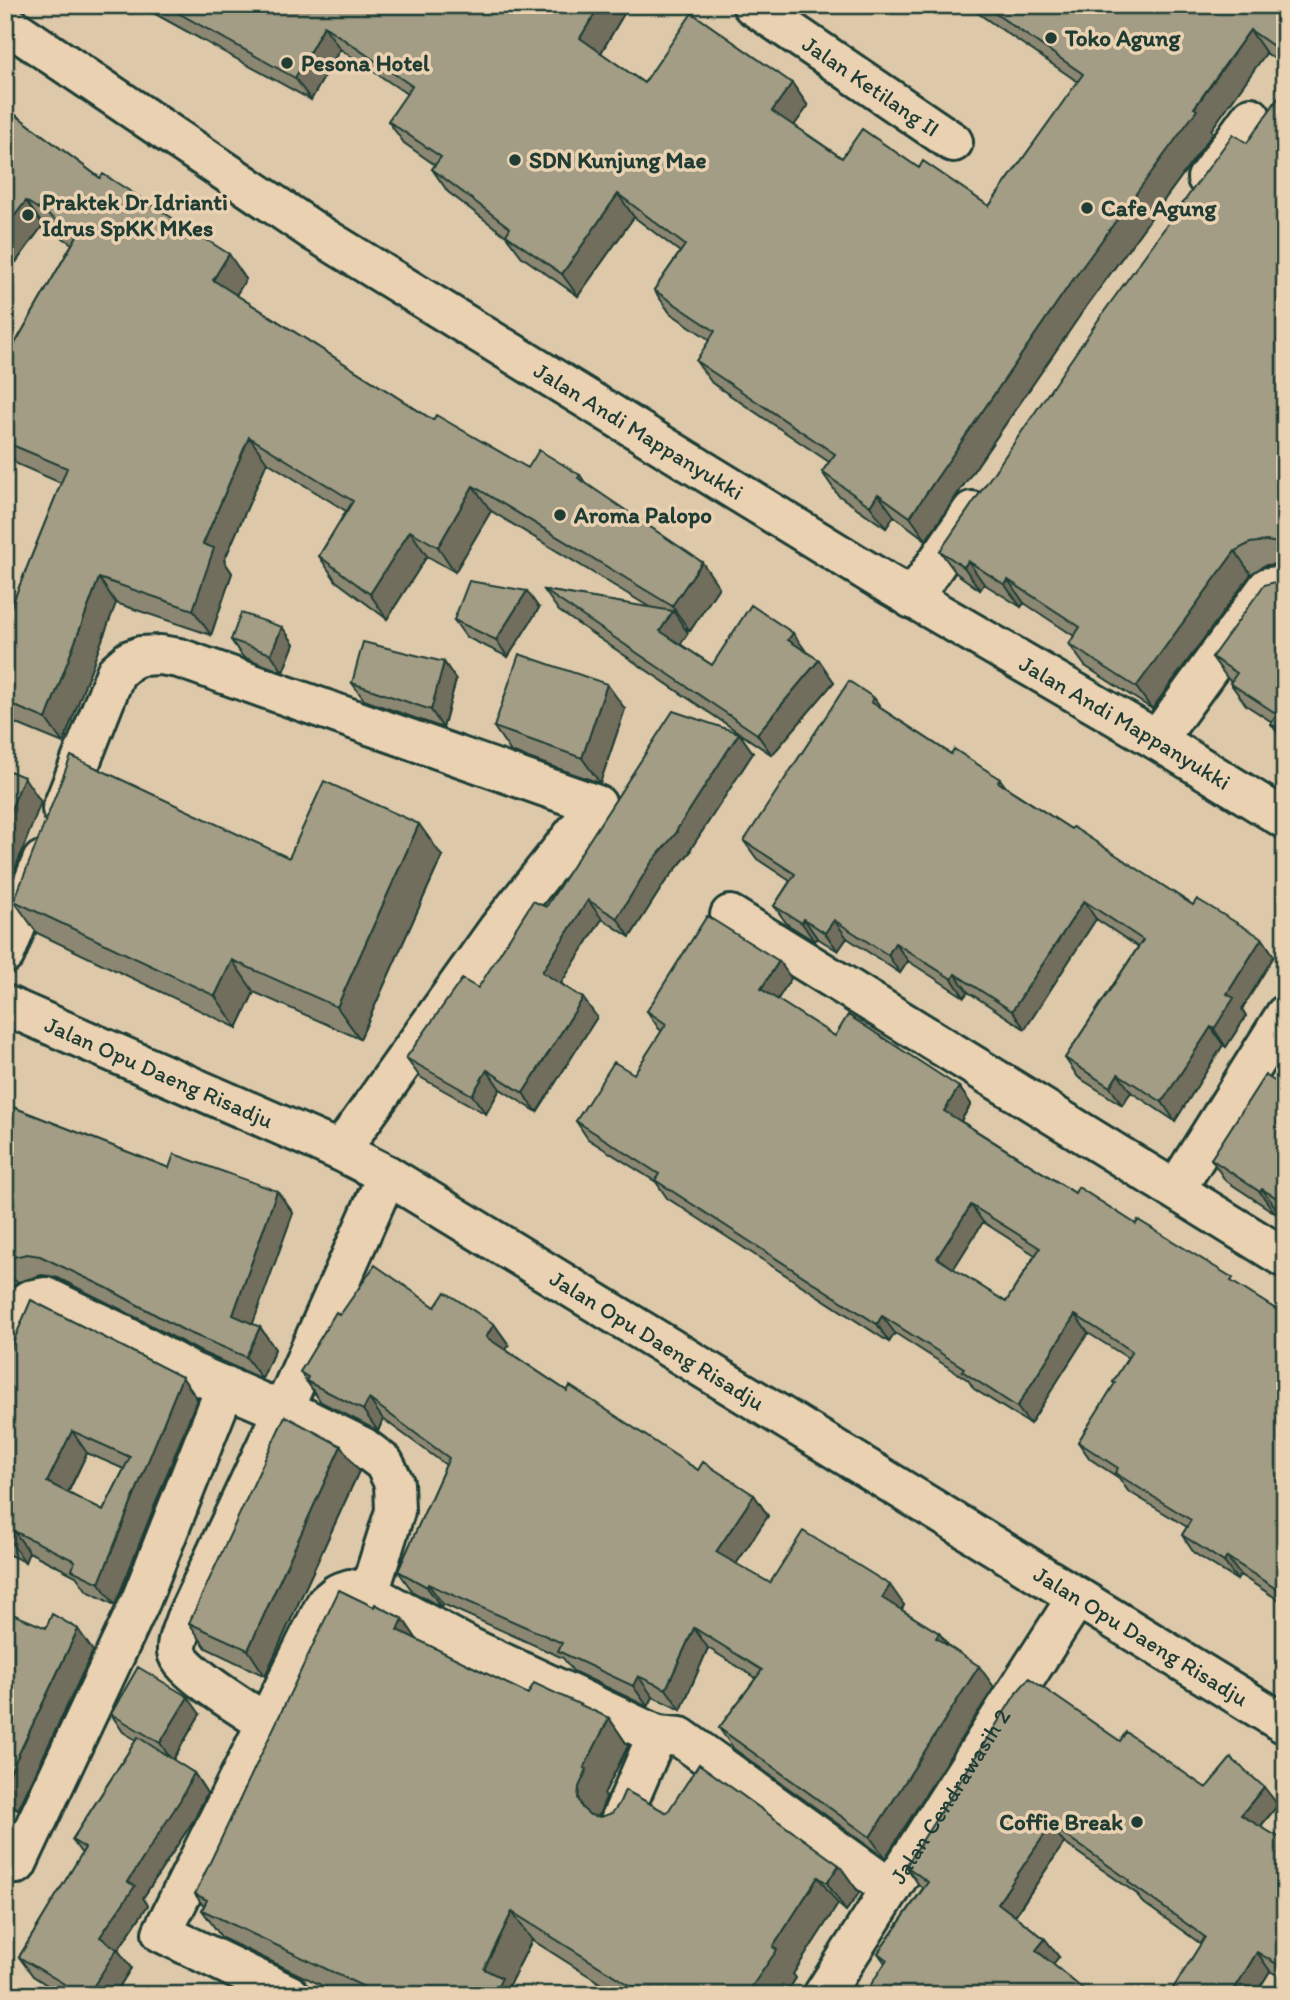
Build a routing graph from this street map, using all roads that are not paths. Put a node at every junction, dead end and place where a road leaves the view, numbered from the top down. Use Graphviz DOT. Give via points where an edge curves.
graph roads {
  1 [pos="752,5"];
  2 [pos="5,23"];
  3 [pos="1251,117"];
  4 [pos="953,142"];
  5 [pos="1188,204"];
  6 [pos="991,484"];
  7 [pos="1285,586"];
  8 [pos="912,599"];
  9 [pos="1157,740"];
  10 [pos="1285,819"];
  11 [pos="730,915"];
  12 [pos="5,954"];
  13 [pos="5,1005"];
  14 [pos="1285,1015"];
  15 [pos="340,1151"];
  16 [pos="387,1175"];
  17 [pos="1176,1189"];
  18 [pos="1285,1258"];
  19 [pos="5,1329"];
  20 [pos="252,1397"];
  21 [pos="369,1593"];
  22 [pos="1077,1597"];
  23 [pos="162,1610"];
  24 [pos="266,1723"];
  25 [pos="1285,1724"];
  26 [pos="657,1735"];
  27 [pos="619,1824"];
  28 [pos="9,1870"];
  29 [pos="891,1889"];
  30 [pos="290,1995"];
  31 [pos="823,1995"];
  1 -- 4 [label="street, Jalan Ketilang II"];
  2 -- 8 [label="street, Jalan Andi Mappanyukki" via="315,232"];
  3 -- 5 [label="street"];
  6 -- 8 [label="street"];
  7 -- 9 [label="street" via="1268,587"];
  8 -- 9 [label="street, Jalan Andi Mappanyukki"];
  9 -- 10 [label="street, Jalan Andi Mappanyukki"];
  11 -- 17 [label="street"];
  12 -- 15 [label="street" via="116,672 141,656 192,662 597,805 498,929"];
  13 -- 15 [label="street, Jalan Opu Daeng Risadju"];
  14 -- 17 [label="street"];
  15 -- 16 [label="street, Jalan Opu Daeng Risadju"];
  16 -- 20 [label="street"];
  16 -- 22 [label="street, Jalan Opu Daeng Risadju"];
  17 -- 18 [label="street"];
  19 -- 20 [label="street" via="29,1300 46,1297 191,1372"];
  20 -- 21 [label="street" via="363,1447 384,1463 394,1483 395,1511"];
  20 -- 23 [label="street"];
  20 -- 23 [label="street"];
  21 -- 24 [label="street" via="350,1589 326,1603"];
  21 -- 26 [label="street" via="471,1648"];
  22 -- 25 [label="street, Jalan Opu Daeng Risadju"];
  22 -- 29 [label="street, Jalan Cendrawasih 2"];
  23 -- 24 [label="street" via="181,1663"];
  23 -- 28 [label="street"];
  24 -- 30 [label="street" via="162,1933"];
  26 -- 27 [label="street"];
  26 -- 29 [label="street" via="680,1737"];
  29 -- 31 [label="street, Jalan Cendrawasih 2"];
}
